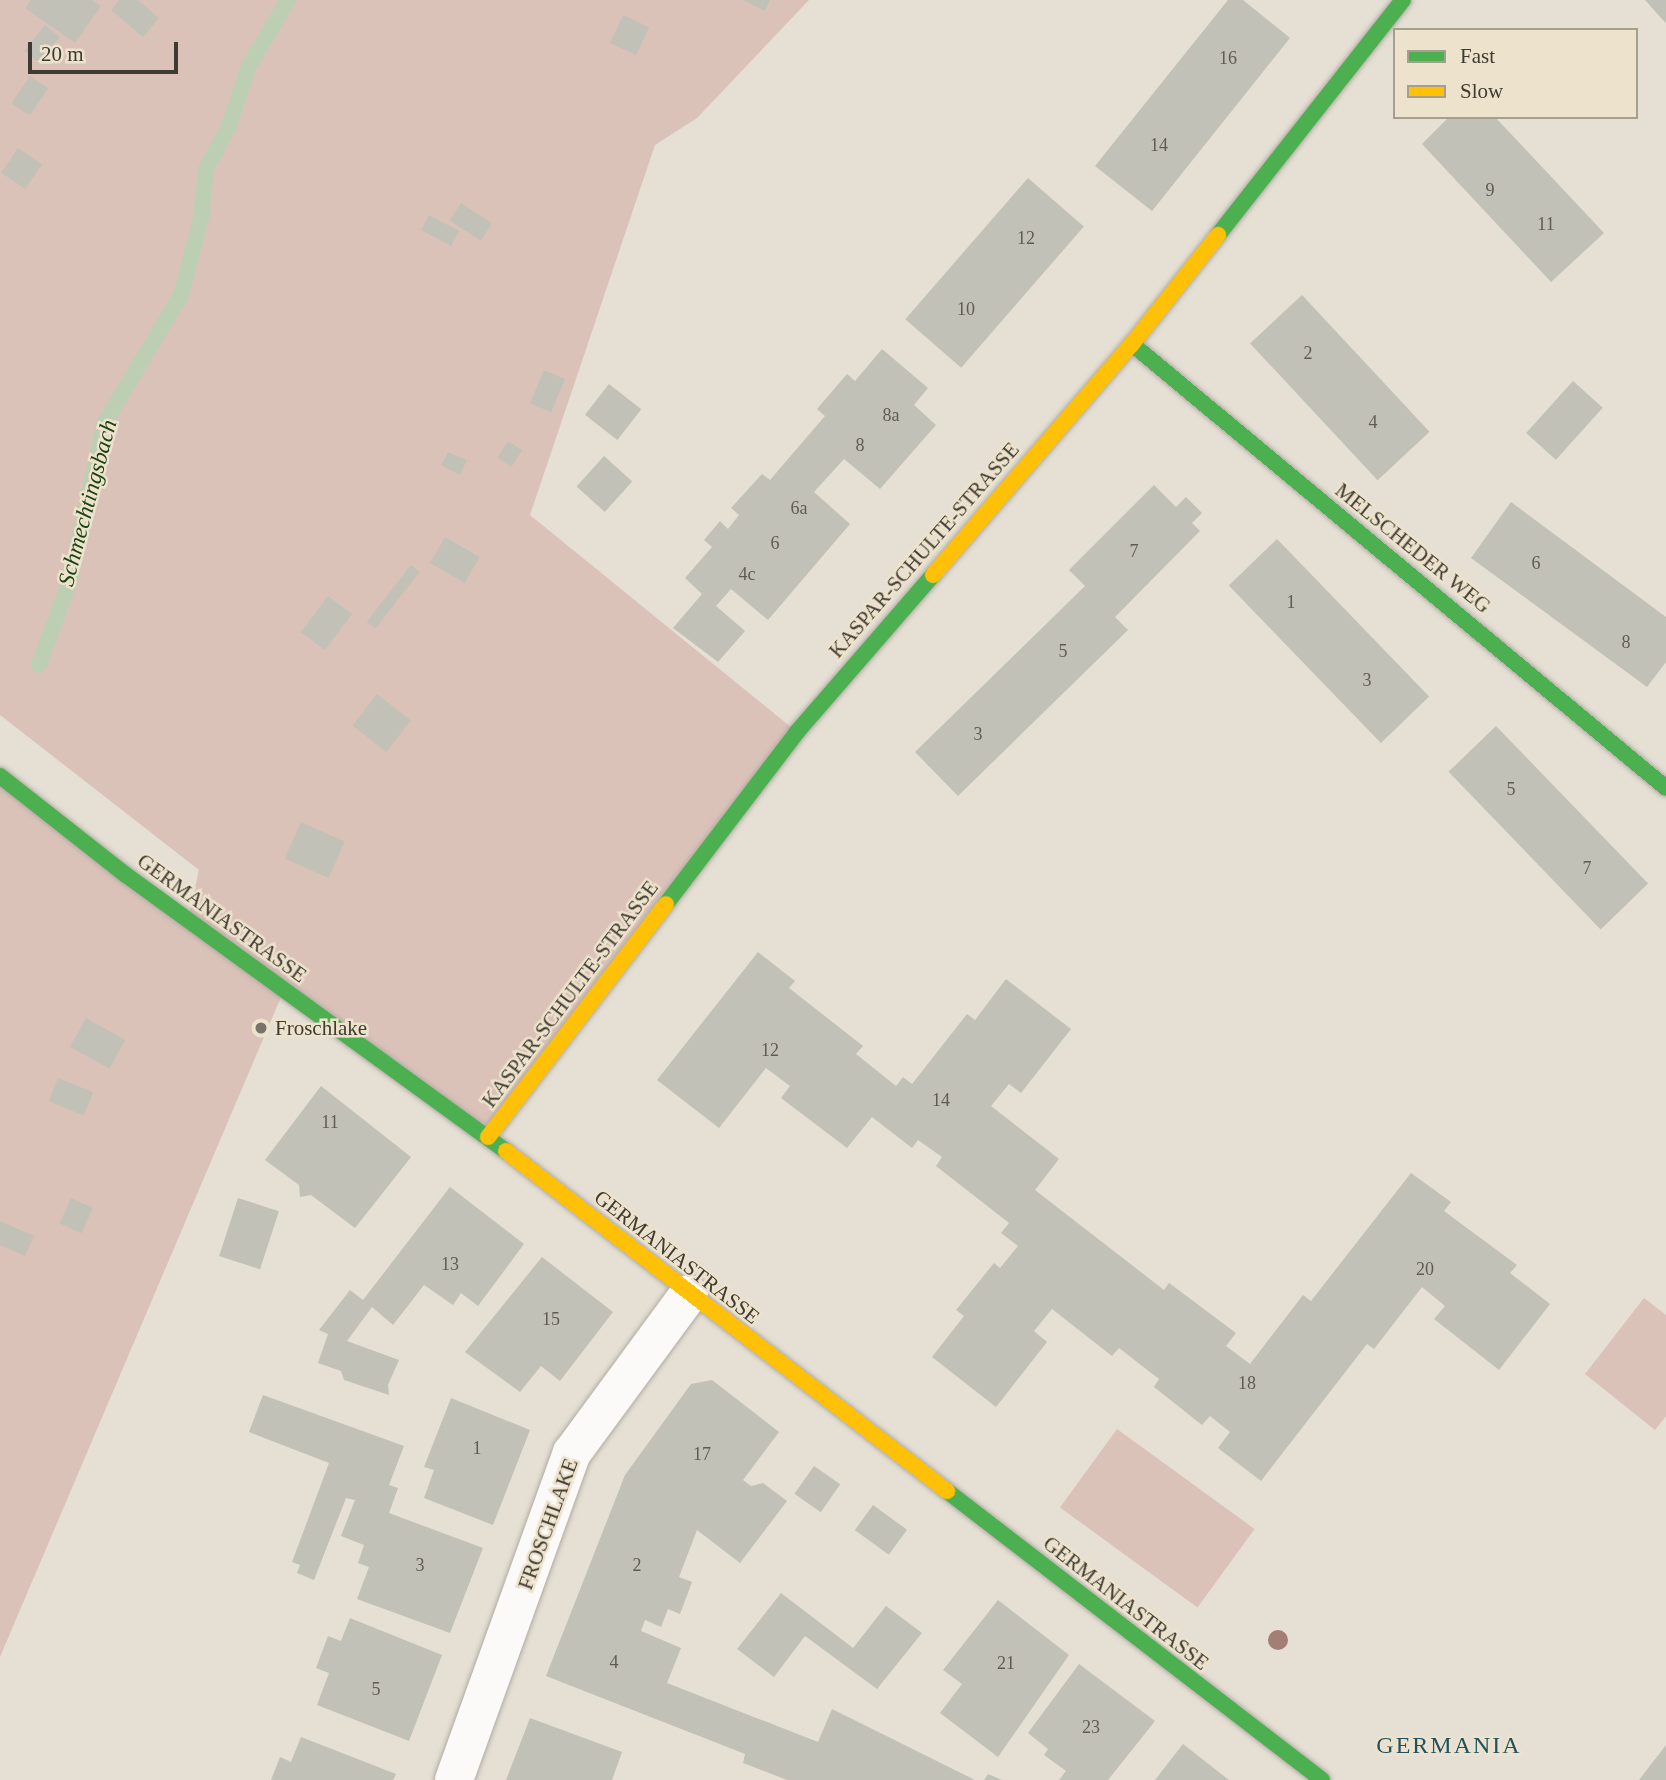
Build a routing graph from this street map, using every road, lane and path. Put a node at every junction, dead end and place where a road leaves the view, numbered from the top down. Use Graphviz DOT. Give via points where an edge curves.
graph roads {
  1 [pos="1403,0"];
  2 [pos="1132,344"];
  3 [pos="0,776"];
  4 [pos="1666,788"];
  5 [pos="488,1137"];
  6 [pos="689,1294"];
  7 [pos="454,1780"];
  8 [pos="1322,1780"];
  1 -- 2 [label="street, KASPAR-SCHULTE-STRASSE"];
  2 -- 4 [label="street, MELSCHEDER WEG"];
  2 -- 5 [label="street, KASPAR-SCHULTE-STRASSE" via="797,732"];
  3 -- 5 [label="street, GERMANIASTRASSE" via="126,874"];
  5 -- 6 [label="street, GERMANIASTRASSE"];
  6 -- 7 [label="street, FROSCHLAKE" via="572,1453"];
  6 -- 8 [label="street, GERMANIASTRASSE"];
}
